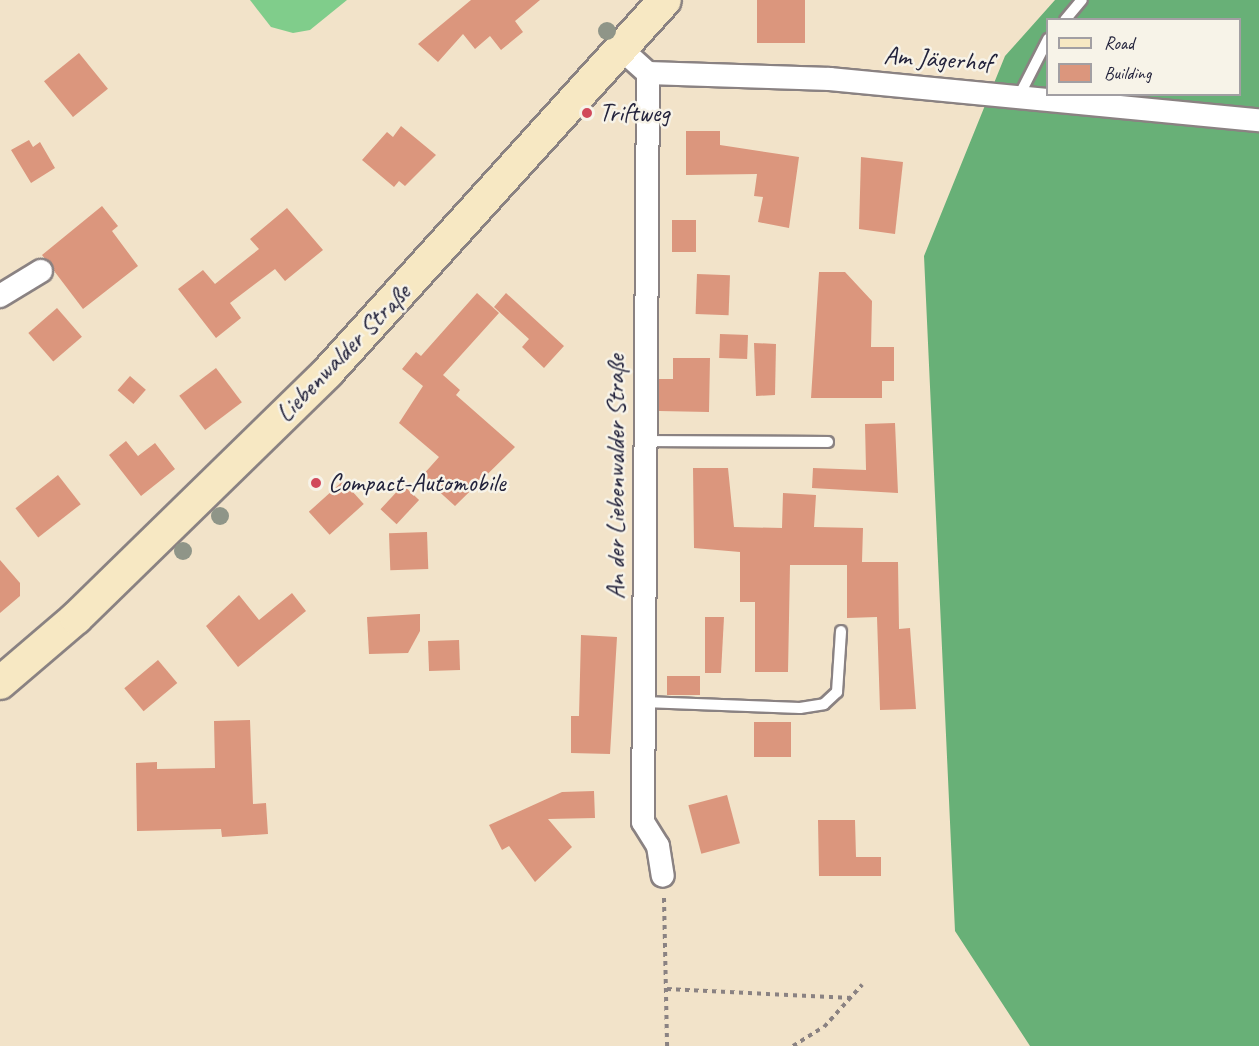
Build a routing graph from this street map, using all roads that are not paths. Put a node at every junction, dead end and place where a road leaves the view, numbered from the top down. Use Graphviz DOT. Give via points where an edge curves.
graph roads {
  1 [pos="665,0"];
  2 [pos="1082,0"];
  3 [pos="1067,18"];
  4 [pos="1046,41"];
  5 [pos="620,48"];
  6 [pos="648,73"];
  7 [pos="1020,94"];
  8 [pos="1259,120"];
  9 [pos="41,271"];
  10 [pos="0,296"];
  11 [pos="644,441"];
  12 [pos="828,441"];
  13 [pos="841,631"];
  14 [pos="0,683"];
  15 [pos="644,702"];
  16 [pos="663,876"];
  1 -- 5 [label="main road, Liebenwalder Straße"];
  2 -- 3 [label="lane"];
  4 -- 7 [label="lane"];
  5 -- 6 [label="street"];
  5 -- 14 [label="main road, Liebenwalder Straße" via="327,373 76,618"];
  6 -- 7 [label="street, Am Jägerhof"];
  6 -- 11 [label="street, An der Liebenwalder Straße"];
  7 -- 8 [label="street, Am Jägerhof"];
  9 -- 10 [label="street"];
  11 -- 12 [label="lane"];
  11 -- 15 [label="street, An der Liebenwalder Straße"];
  13 -- 15 [label="lane" via="837,692 824,704 800,708"];
  15 -- 16 [label="street, An der Liebenwalder Straße" via="644,822 658,846"];
}
